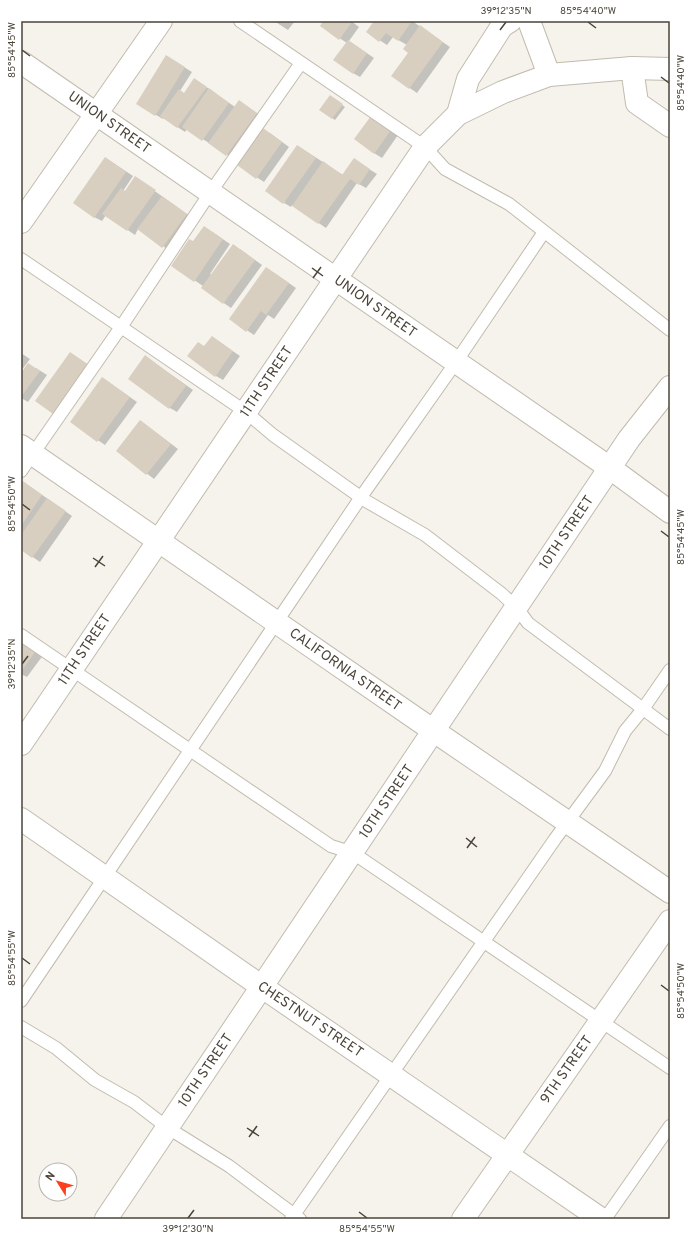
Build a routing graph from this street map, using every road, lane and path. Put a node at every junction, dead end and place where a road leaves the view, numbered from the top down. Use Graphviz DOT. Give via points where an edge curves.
graph roads {
  1 [pos="161,21"];
  2 [pos="240,21"];
  3 [pos="510,21"];
  4 [pos="529,21"];
  5 [pos="21,62"];
  6 [pos="301,63"];
  7 [pos="632,68"];
  8 [pos="670,68"];
  9 [pos="549,75"];
  10 [pos="95,114"];
  11 [pos="458,114"];
  12 [pos="670,126"];
  13 [pos="425,147"];
  14 [pos="210,193"];
  15 [pos="21,222"];
  16 [pos="544,232"];
  17 [pos="21,259"];
  18 [pos="336,280"];
  19 [pos="121,327"];
  20 [pos="670,330"];
  21 [pos="456,362"];
  22 [pos="670,387"];
  23 [pos="246,412"];
  24 [pos="25,457"];
  25 [pos="610,468"];
  26 [pos="361,497"];
  27 [pos="670,512"];
  28 [pos="160,540"];
  29 [pos="517,608"];
  30 [pos="278,623"];
  31 [pos="21,635"];
  32 [pos="71,670"];
  33 [pos="670,670"];
  34 [pos="643,709"];
  35 [pos="670,729"];
  36 [pos="434,732"];
  37 [pos="21,744"];
  38 [pos="190,751"];
  39 [pos="21,819"];
  40 [pos="567,822"];
  41 [pos="353,853"];
  42 [pos="104,876"];
  43 [pos="670,892"];
  44 [pos="670,921"];
  45 [pos="483,942"];
  46 [pos="262,987"];
  47 [pos="21,1002"];
  48 [pos="600,1022"];
  49 [pos="21,1027"];
  50 [pos="670,1068"];
  51 [pos="391,1075"];
  52 [pos="670,1126"];
  53 [pos="168,1128"];
  54 [pos="508,1155"];
  55 [pos="295,1218"];
  56 [pos="106,1219"];
  57 [pos="463,1219"];
  58 [pos="601,1219"];
  59 [pos="605,1219"];
  1 -- 10 [label="street"];
  2 -- 6 [label="lane"];
  3 -- 11 [label="street, 11TH STREET" via="502,26 468,79"];
  4 -- 9 [label="street"];
  5 -- 10 [label="street, UNION STREET"];
  6 -- 13 [label="lane"];
  6 -- 14 [label="lane"];
  7 -- 8 [label="street"];
  7 -- 9 [label="street"];
  7 -- 12 [label="street" via="637,103"];
  9 -- 11 [label="street" via="503,92"];
  10 -- 14 [label="street, UNION STREET"];
  10 -- 15 [label="street"];
  11 -- 13 [label="street, 11TH STREET"];
  13 -- 16 [label="lane" via="445,169 509,204"];
  13 -- 18 [label="street, 11TH STREET"];
  14 -- 18 [label="street, UNION STREET"];
  14 -- 19 [label="lane"];
  16 -- 20 [label="lane"];
  16 -- 21 [label="lane"];
  17 -- 19 [label="lane"];
  18 -- 21 [label="street, UNION STREET"];
  18 -- 23 [label="street, 11TH STREET"];
  19 -- 23 [label="lane"];
  19 -- 24 [label="lane"];
  21 -- 25 [label="street, UNION STREET"];
  21 -- 26 [label="lane"];
  22 -- 25 [label="street, 10TH STREET"];
  23 -- 26 [label="lane" via="272,435"];
  23 -- 28 [label="street, 11TH STREET"];
  24 -- 28 [label="street, CALIFORNIA STREET"];
  25 -- 27 [label="street, UNION STREET"];
  25 -- 29 [label="street, 10TH STREET"];
  26 -- 29 [label="lane" via="425,535"];
  26 -- 30 [label="lane"];
  28 -- 30 [label="street, CALIFORNIA STREET"];
  28 -- 32 [label="street, 11TH STREET"];
  29 -- 34 [label="lane" via="528,623"];
  29 -- 36 [label="street, 10TH STREET"];
  30 -- 36 [label="street, CALIFORNIA STREET"];
  30 -- 38 [label="lane"];
  31 -- 32 [label="lane"];
  32 -- 37 [label="street, 11TH STREET"];
  32 -- 38 [label="lane"];
  33 -- 34 [label="lane"];
  34 -- 35 [label="lane"];
  34 -- 40 [label="lane" via="625,731 605,771"];
  36 -- 40 [label="street, CALIFORNIA STREET"];
  36 -- 41 [label="street, 10TH STREET"];
  38 -- 41 [label="lane" via="331,846"];
  38 -- 42 [label="lane"];
  39 -- 42 [label="street, CHESTNUT STREET"];
  40 -- 43 [label="street, CALIFORNIA STREET"];
  40 -- 45 [label="lane"];
  41 -- 45 [label="lane"];
  41 -- 46 [label="street, 10TH STREET"];
  42 -- 46 [label="street, CHESTNUT STREET"];
  42 -- 47 [label="lane"];
  44 -- 48 [label="street, 9TH STREET"];
  45 -- 48 [label="lane"];
  45 -- 51 [label="lane"];
  46 -- 51 [label="street, CHESTNUT STREET"];
  46 -- 53 [label="street, 10TH STREET"];
  48 -- 50 [label="lane"];
  48 -- 54 [label="street, 9TH STREET"];
  49 -- 53 [label="lane" via="56,1048 95,1080 134,1102"];
  51 -- 54 [label="street, CHESTNUT STREET"];
  51 -- 55 [label="lane"];
  52 -- 59 [label="lane"];
  53 -- 55 [label="lane" via="228,1166"];
  53 -- 56 [label="street, 10TH STREET"];
  54 -- 57 [label="street, 9TH STREET"];
  54 -- 58 [label="street, CHESTNUT STREET"];
}
